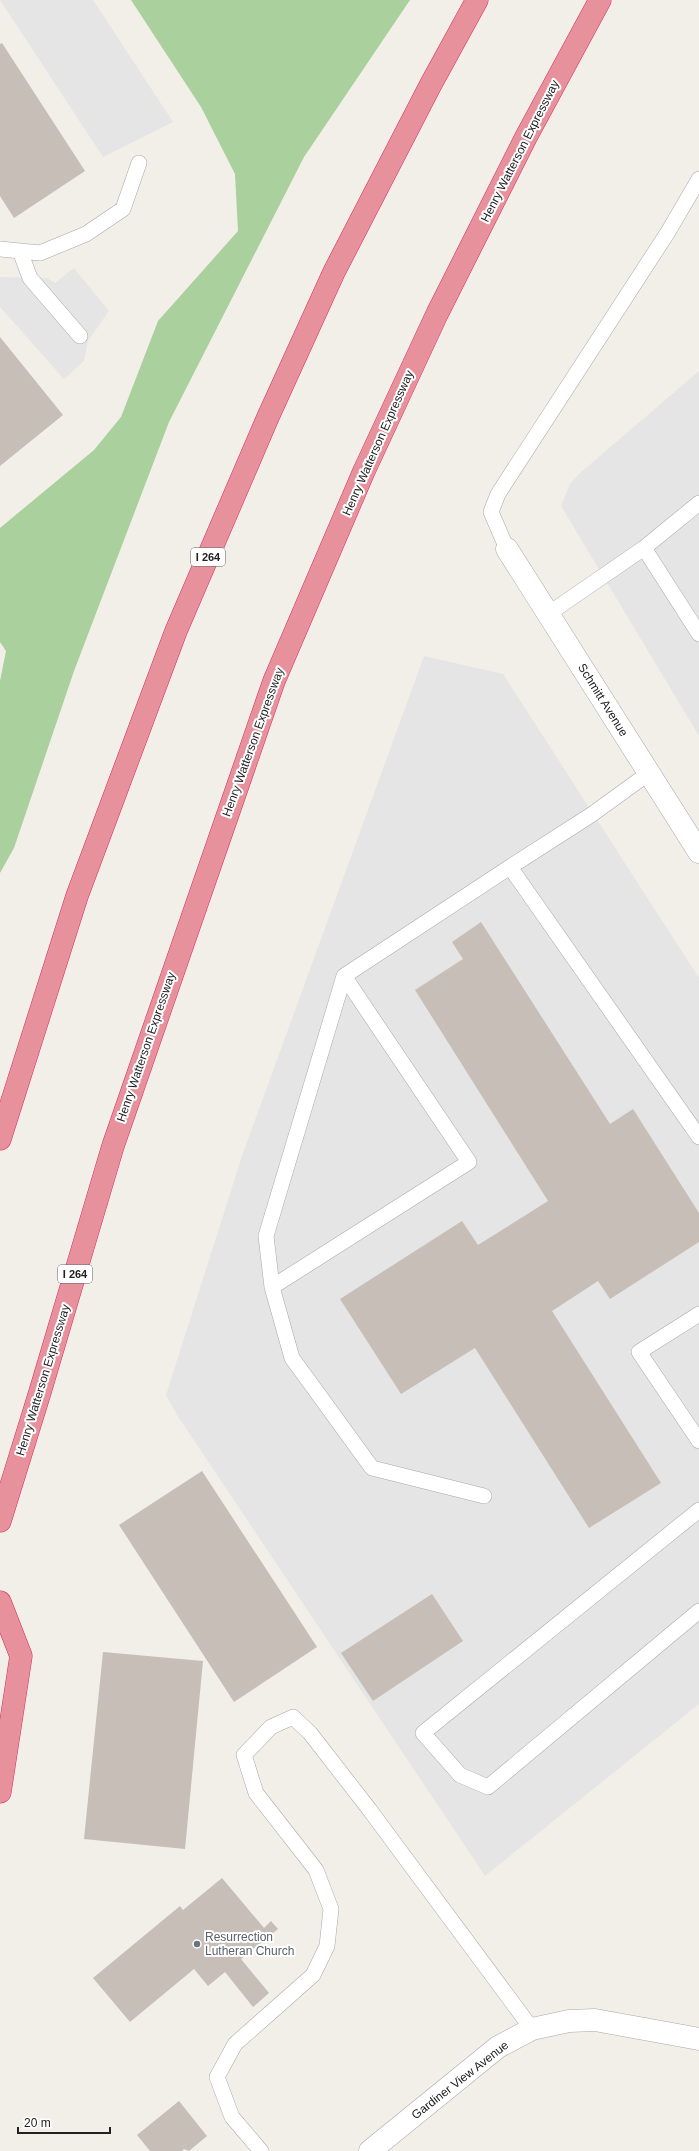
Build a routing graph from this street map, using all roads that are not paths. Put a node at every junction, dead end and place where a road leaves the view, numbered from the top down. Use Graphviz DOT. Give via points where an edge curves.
graph roads {
  1 [pos="477,0"];
  2 [pos="600,0"];
  3 [pos="139,163"];
  4 [pos="699,179"];
  5 [pos="0,249"];
  6 [pos="20,251"];
  7 [pos="80,336"];
  8 [pos="699,503"];
  9 [pos="644,548"];
  10 [pos="506,549"];
  11 [pos="548,614"];
  12 [pos="699,634"];
  13 [pos="649,773"];
  14 [pos="699,852"];
  15 [pos="510,867"];
  16 [pos="344,976"];
  17 [pos="699,1137"];
  18 [pos="0,1139"];
  19 [pos="272,1286"];
  20 [pos="699,1314"];
  21 [pos="699,1441"];
  22 [pos="484,1496"];
  23 [pos="699,1510"];
  24 [pos="0,1521"];
  25 [pos="0,1602"];
  26 [pos="699,1611"];
  27 [pos="0,1792"];
  28 [pos="532,2029"];
  29 [pos="699,2039"];
  30 [pos="261,2151"];
  31 [pos="370,2151"];
  1 -- 18 [label="highway, I 264" via="430,84 334,272 176,631 77,896"];
  2 -- 24 [label="highway, Henry Watterson Expressway / I 264" via="526,137 437,314 364,471 274,681 113,1146"];
  3 -- 6 [label="lane" via="123,209 86,234 53,248 40,253"];
  4 -- 10 [label="lane" via="664,238 498,494 491,512"];
  5 -- 6 [label="lane"];
  6 -- 7 [label="lane" via="30,278"];
  8 -- 9 [label="lane"];
  9 -- 11 [label="lane"];
  9 -- 12 [label="lane"];
  10 -- 11 [label="street, Schmitt Avenue"];
  11 -- 13 [label="street, Schmitt Avenue"];
  13 -- 14 [label="street, Schmitt Avenue"];
  13 -- 15 [label="lane" via="591,815"];
  15 -- 16 [label="lane"];
  15 -- 17 [label="lane"];
  16 -- 19 [label="lane" via="266,1236"];
  16 -- 19 [label="lane" via="470,1162"];
  19 -- 22 [label="lane" via="292,1358 372,1468"];
  20 -- 21 [label="lane" via="639,1352"];
  23 -- 26 [label="lane" via="423,1733 460,1775 488,1787"];
  25 -- 27 [label="highway" via="21,1656"];
  28 -- 29 [label="street, Gardiner View Avenue" via="569,2021 595,2020"];
  28 -- 30 [label="lane" via="369,1809 310,1734 293,1717 271,1727 244,1755 256,1793 316,1870 331,1909 327,1946 313,1975 235,2044 217,2076 232,2117"];
  28 -- 31 [label="street, Gardiner View Avenue" via="498,2047"];
}
